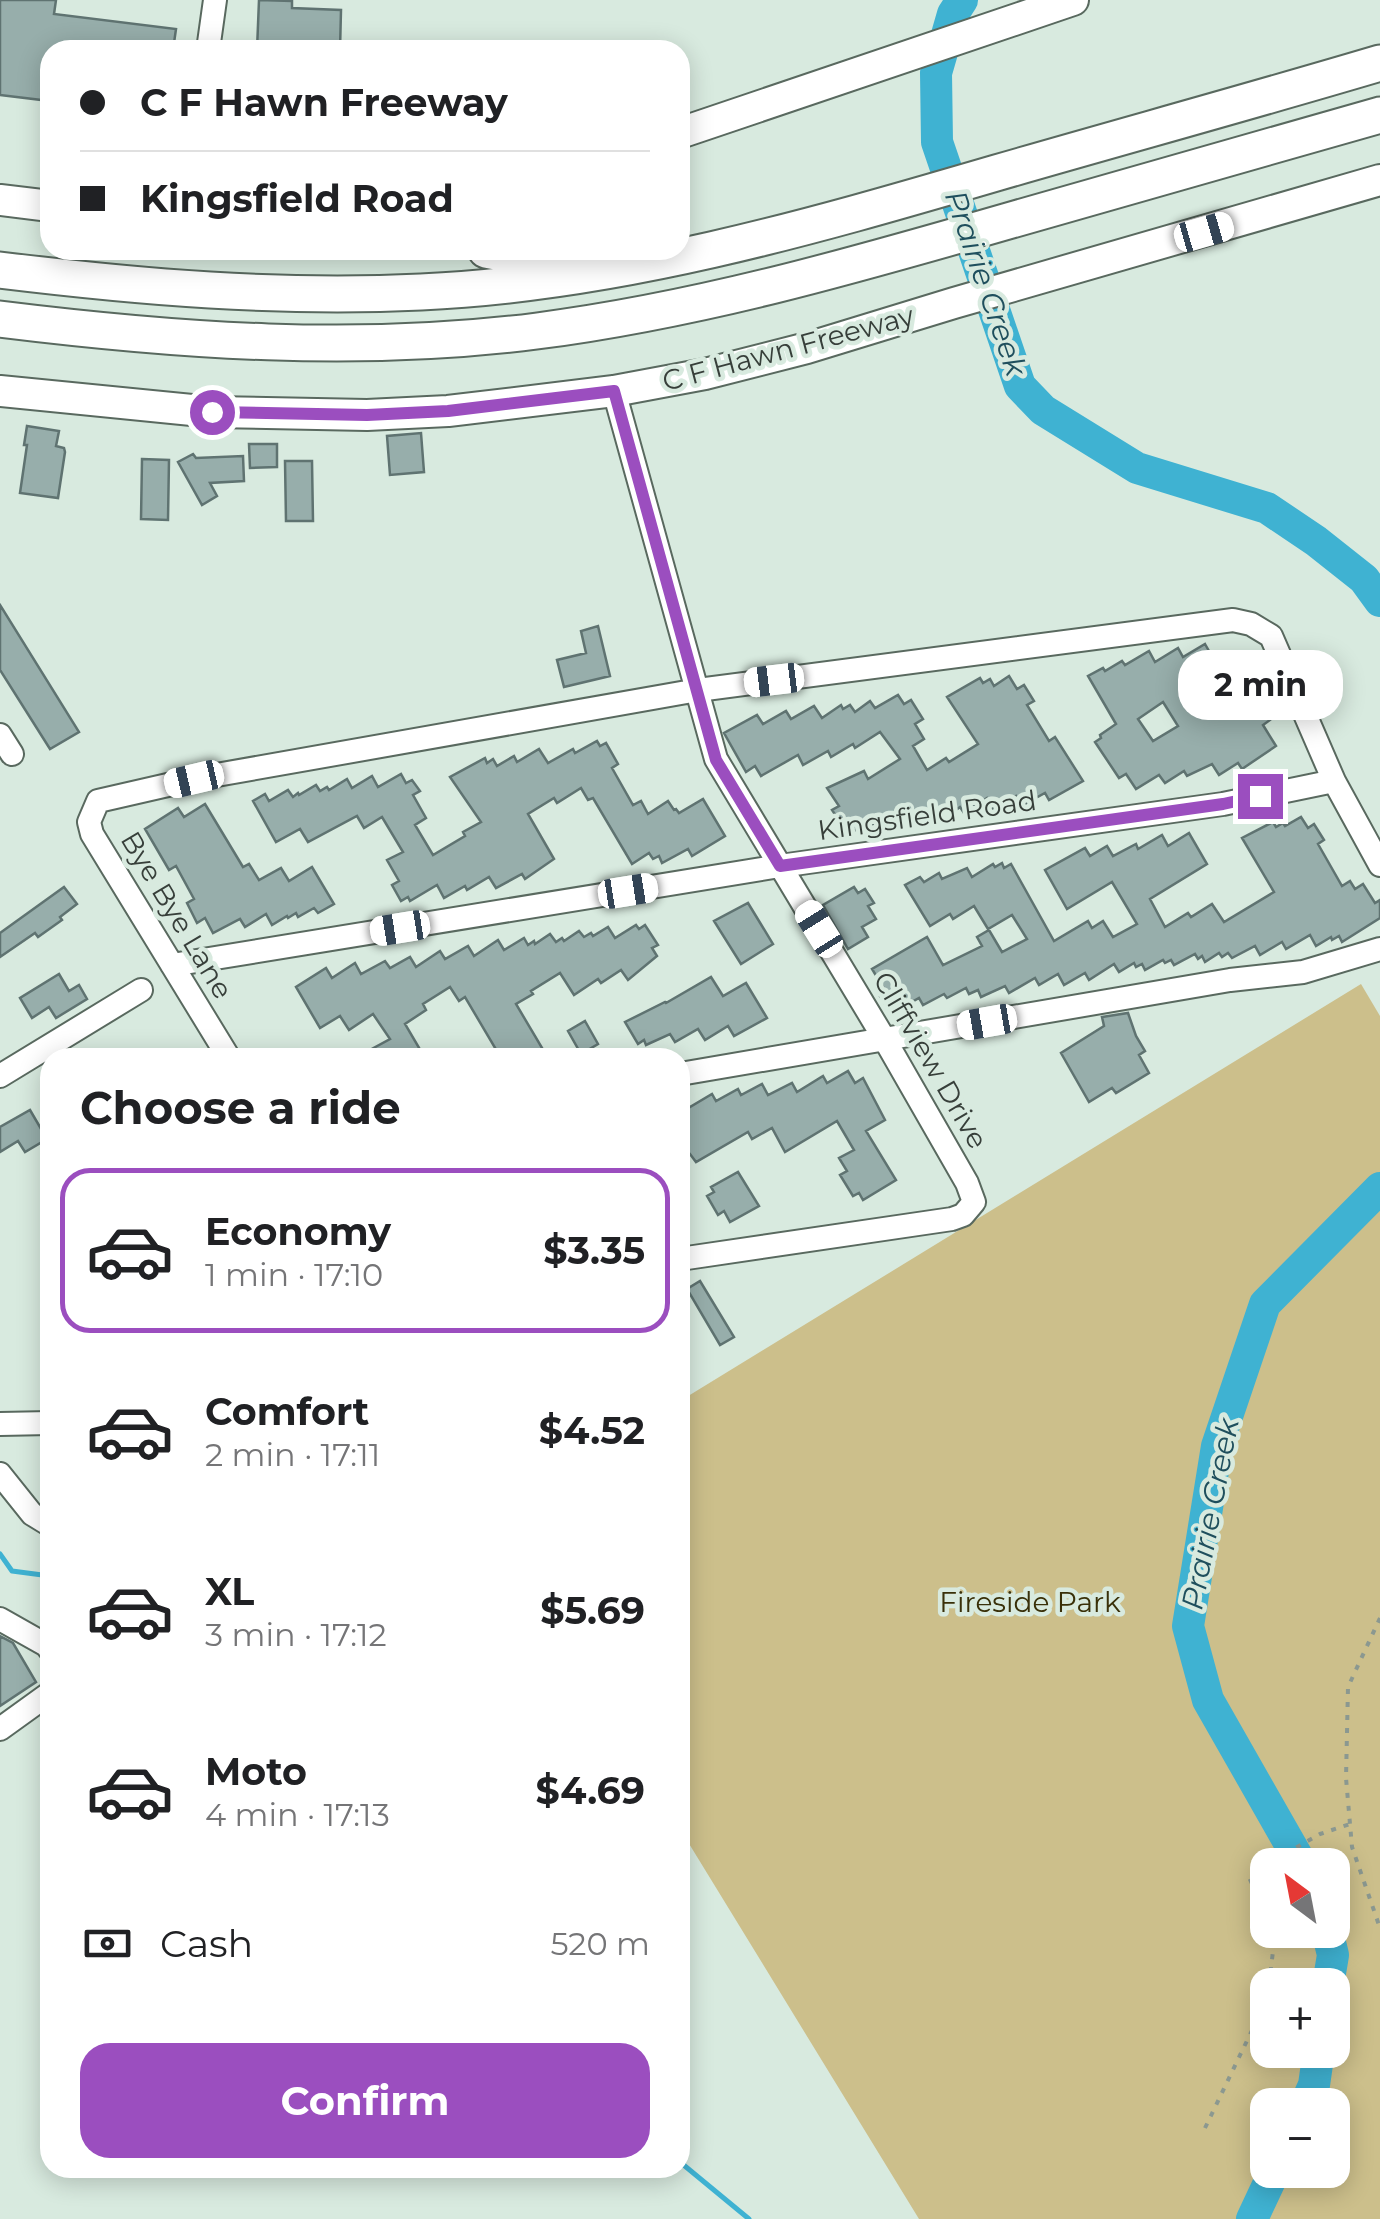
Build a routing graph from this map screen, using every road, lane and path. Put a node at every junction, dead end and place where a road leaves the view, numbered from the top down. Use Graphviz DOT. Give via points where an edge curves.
graph roads {
  1 [pos="214,0"];
  2 [pos="1073,0"];
  3 [pos="209,40"];
  4 [pos="1380,63"];
  5 [pos="1380,115"];
  6 [pos="690,130"];
  7 [pos="1380,180"];
  8 [pos="0,200"];
  9 [pos="40,205"];
  10 [pos="690,255"];
  11 [pos="537,260"];
  12 [pos="661,260"];
  13 [pos="0,270"];
  14 [pos="598,272"];
  15 [pos="0,319"];
  16 [pos="0,391"];
  17 [pos="614,391"];
  18 [pos="698,690"];
  19 [pos="1334,782"];
  20 [pos="1380,865"];
  21 [pos="780,866"];
  22 [pos="1380,949"];
  23 [pos="172,965"];
  24 [pos="142,990"];
  25 [pos="886,1040"];
  26 [pos="46,1048"];
  27 [pos="222,1048"];
  28 [pos="40,1052"];
  29 [pos="690,1072"];
  30 [pos="0,1076"];
  31 [pos="690,1258"];
  32 [pos="40,1423"];
  33 [pos="0,1424"];
  34 [pos="0,1474"];
  35 [pos="40,1519"];
  36 [pos="1380,1618"];
  37 [pos="0,1619"];
  38 [pos="40,1642"];
  39 [pos="40,1699"];
  40 [pos="0,1728"];
  41 [pos="1350,1824"];
  42 [pos="1295,1848"];
  43 [pos="1380,1928"];
  44 [pos="1250,2035"];
  45 [pos="1206,2128"];
  1 -- 3 [label="street"];
  2 -- 6 [label="main road"];
  4 -- 10 [label="highway"];
  5 -- 15 [label="highway" via="831,272 699,304 534,332 337,344 139,335"];
  7 -- 17 [label="main road, C F Hawn Freeway" via="808,348"];
  8 -- 9 [label="main road"];
  11 -- 14 [label="highway"];
  12 -- 14 [label="highway"];
  13 -- 14 [label="highway" via="224,292 328,294 423,292"];
  16 -- 17 [label="main road, C F Hawn Freeway" via="212,412 367,415"];
  17 -- 18 [label="street, Cliffview Drive"];
  18 -- 19 [label="street" via="1233,620 1271,636"];
  18 -- 21 [label="street, Cliffview Drive" via="716,760"];
  18 -- 23 [label="street, Bye Bye Lane" via="98,801 92,834"];
  19 -- 20 [label="street"];
  19 -- 21 [label="street, Kingsfield Road" via="1223,804"];
  21 -- 23 [label="street, Kingsfield Road"];
  21 -- 25 [label="street, Cliffview Drive"];
  22 -- 25 [label="street" via="1303,972"];
  23 -- 27 [label="street, Bye Bye Lane"];
  24 -- 26 [label="street"];
  25 -- 29 [label="street"];
  25 -- 31 [label="street, Cliffview Drive" via="972,1192 974,1202 964,1215"];
  28 -- 30 [label="street"];
  32 -- 33 [label="street"];
  34 -- 35 [label="street"];
  36 -- 41 [label="path" via="1348,1687"];
  37 -- 38 [label="street"];
  39 -- 40 [label="street"];
  41 -- 42 [label="path"];
  41 -- 43 [label="path"];
  44 -- 45 [label="path"];
}
